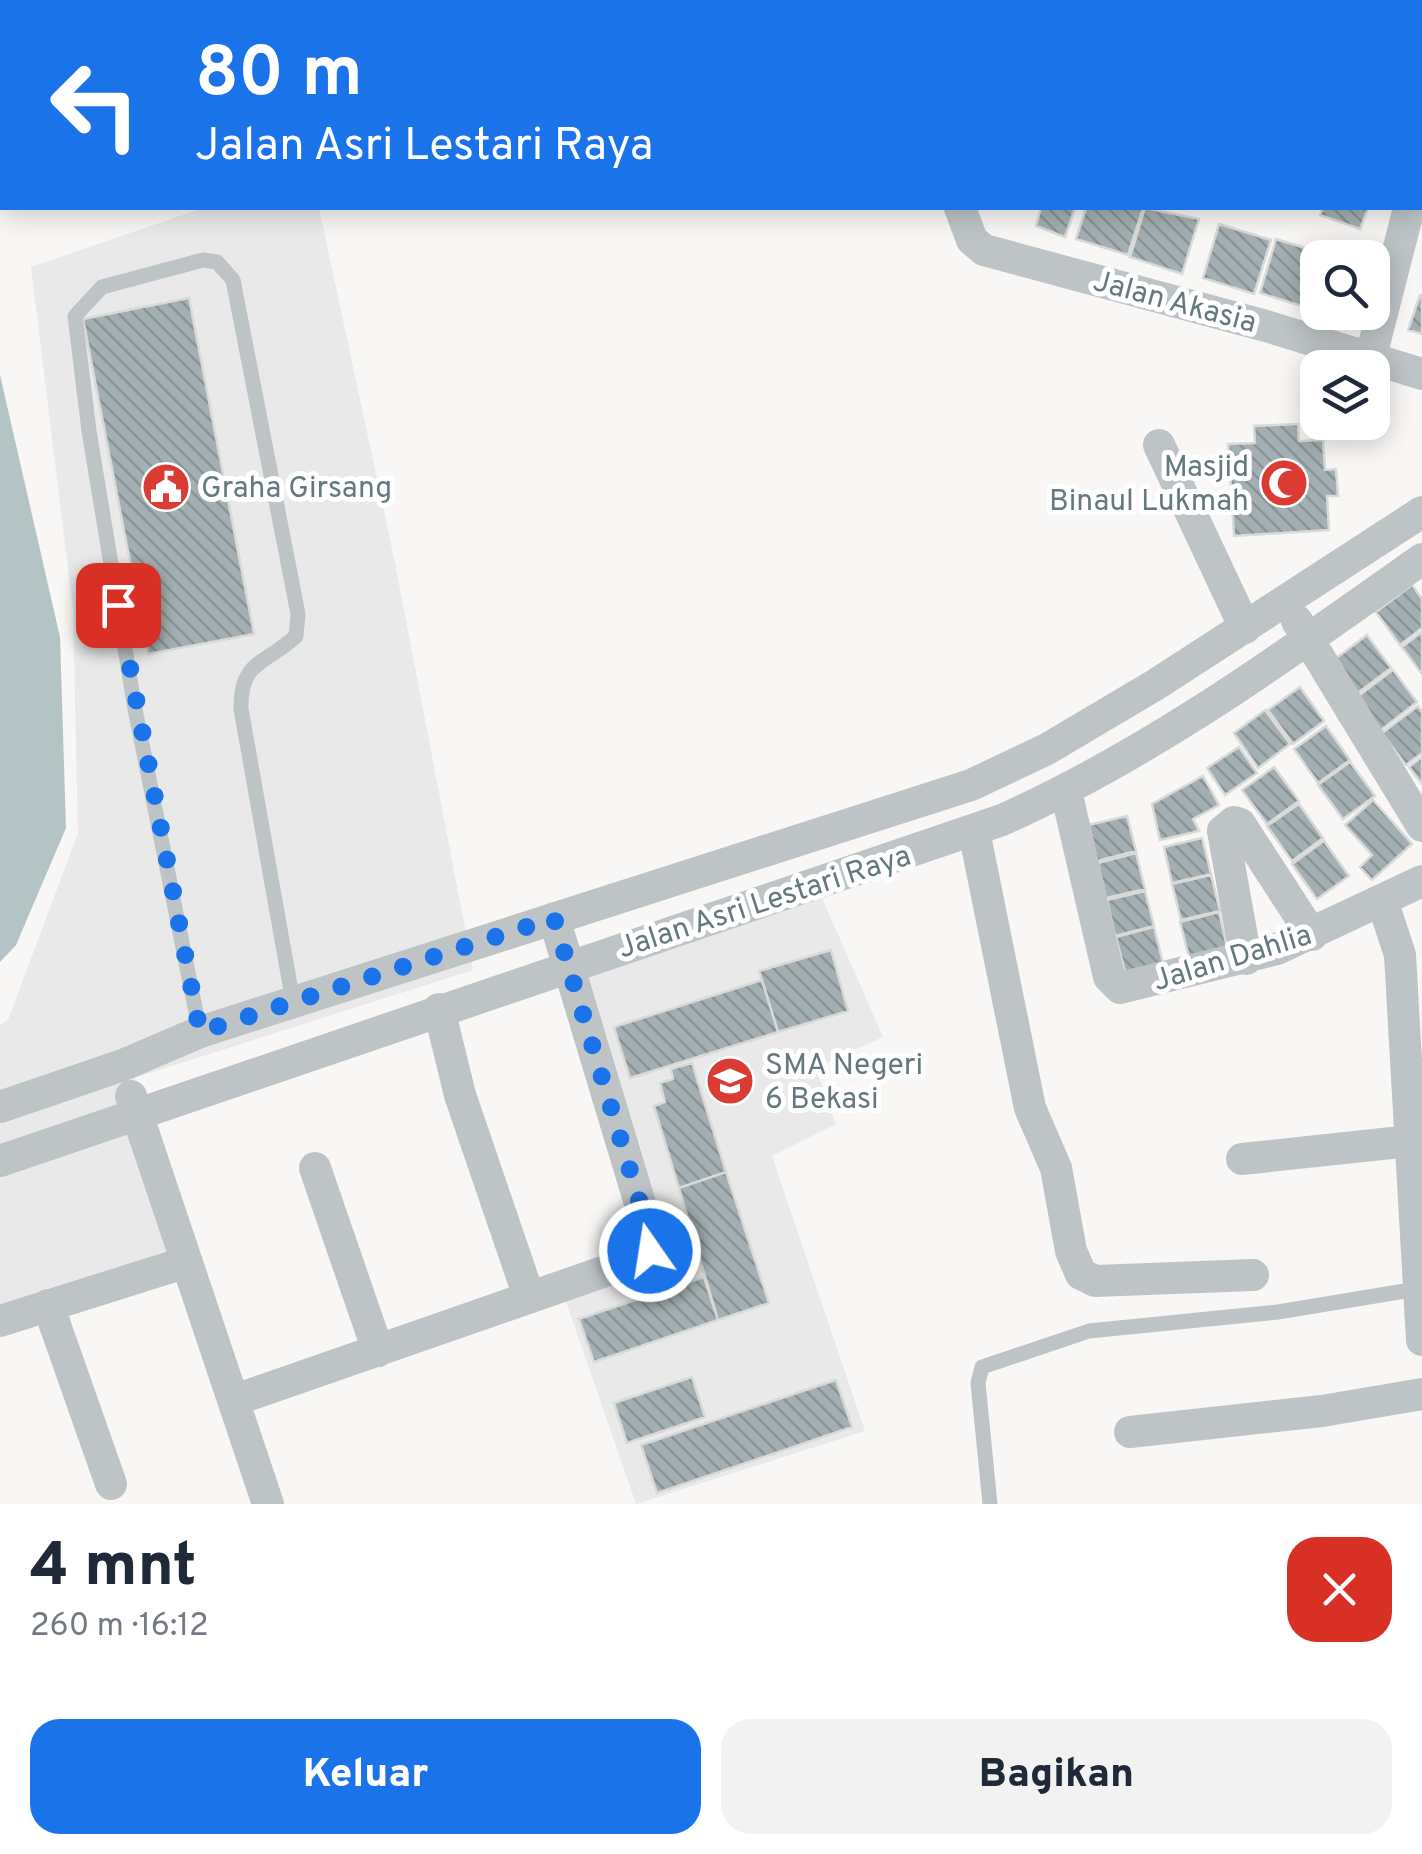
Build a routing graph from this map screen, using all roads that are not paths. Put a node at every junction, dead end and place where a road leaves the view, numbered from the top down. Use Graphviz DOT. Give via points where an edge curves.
graph roads {
  1 [pos="961,210"];
  2 [pos="1409,210"];
  3 [pos="1349,350"];
  4 [pos="1373,350"];
  5 [pos="1390,363"];
  6 [pos="1422,374"];
  7 [pos="1159,445"];
  8 [pos="1422,512"];
  9 [pos="1422,559"];
  10 [pos="1284,604"];
  11 [pos="1246,628"];
  12 [pos="1308,636"];
  13 [pos="1155,685"];
  14 [pos="1179,721"];
  15 [pos="1066,791"];
  16 [pos="1422,826"];
  17 [pos="974,831"];
  18 [pos="733,863"];
  19 [pos="1422,881"];
  20 [pos="1383,902"];
  21 [pos="747,907"];
  22 [pos="554,918"];
  23 [pos="1312,935"];
  24 [pos="1246,959"];
  25 [pos="566,966"];
  26 [pos="294,1002"];
  27 [pos="439,1009"];
  28 [pos="1414,1023"];
  29 [pos="200,1032"];
  30 [pos="123,1065"];
  31 [pos="0,1107"];
  32 [pos="136,1113"];
  33 [pos="1414,1134"];
  34 [pos="1242,1159"];
  35 [pos="0,1161"];
  36 [pos="315,1168"];
  37 [pos="187,1262"];
  38 [pos="1252,1275"];
  39 [pos="528,1294"];
  40 [pos="48,1305"];
  41 [pos="1420,1312"];
  42 [pos="0,1320"];
  43 [pos="378,1351"];
  44 [pos="1422,1394"];
  45 [pos="235,1400"];
  46 [pos="1130,1432"];
  47 [pos="111,1484"];
  48 [pos="268,1504"];
  49 [pos="990,1504"];
  1 -- 3 [label="street, Jalan Akasia" via="972,240 984,250"];
  2 -- 4 [label="street"];
  5 -- 6 [label="street, Jalan Akasia"];
  7 -- 11 [label="street"];
  8 -- 10 [label="street, Jalan Asri Lestari Raya"];
  9 -- 12 [label="street, Jalan Asri Lestari Raya"];
  10 -- 11 [label="street, Jalan Asri Lestari Raya"];
  10 -- 12 [label="street"];
  11 -- 13 [label="street, Jalan Asri Lestari Raya"];
  12 -- 14 [label="street, Jalan Asri Lestari Raya"];
  12 -- 16 [label="street"];
  13 -- 14 [label="street"];
  13 -- 18 [label="street, Jalan Asri Lestari Raya" via="972,784"];
  14 -- 15 [label="street, Jalan Asri Lestari Raya"];
  15 -- 17 [label="street, Jalan Asri Lestari Raya"];
  15 -- 24 [label="street, Jalan Dahlia" via="1114,986"];
  17 -- 21 [label="street, Jalan Asri Lestari Raya"];
  17 -- 38 [label="street" via="1030,1108 1056,1168 1080,1274 1095,1281"];
  18 -- 21 [label="street"];
  18 -- 22 [label="street, Jalan Asri Lestari Raya"];
  19 -- 20 [label="street, Jalan Dahlia"];
  20 -- 23 [label="street, Jalan Dahlia"];
  20 -- 28 [label="street"];
  21 -- 25 [label="street, Jalan Asri Lestari Raya"];
  22 -- 25 [label="street"];
  22 -- 26 [label="street, Jalan Asri Lestari Raya"];
  23 -- 24 [label="street, Jalan Dahlia"];
  23 -- 24 [label="street" via="1234,822 1223,831"];
  25 -- 27 [label="street, Jalan Asri Lestari Raya"];
  25 -- 39 [label="street" via="652,1246 643,1258"];
  26 -- 29 [label="street, Jalan Asri Lestari Raya"];
  26 -- 29 [label="lane" via="240,683 247,670 296,636 298,614 233,280 217,262 203,260 102,287 75,316 132,691"];
  27 -- 32 [label="street, Jalan Asri Lestari Raya"];
  27 -- 39 [label="street" via="460,1095"];
  28 -- 33 [label="street"];
  29 -- 30 [label="street, Jalan Asri Lestari Raya"];
  30 -- 31 [label="street, Jalan Asri Lestari Raya"];
  30 -- 32 [label="street"];
  32 -- 35 [label="street, Jalan Asri Lestari Raya"];
  32 -- 37 [label="street"];
  33 -- 34 [label="street"];
  33 -- 41 [label="street"];
  36 -- 43 [label="street"];
  37 -- 40 [label="street"];
  37 -- 45 [label="street"];
  39 -- 43 [label="street"];
  40 -- 42 [label="street"];
  40 -- 47 [label="street"];
  41 -- 49 [label="lane" via="1278,1312 1089,1331 982,1367"];
  43 -- 45 [label="street"];
  44 -- 46 [label="street"];
  45 -- 48 [label="street"];
}
